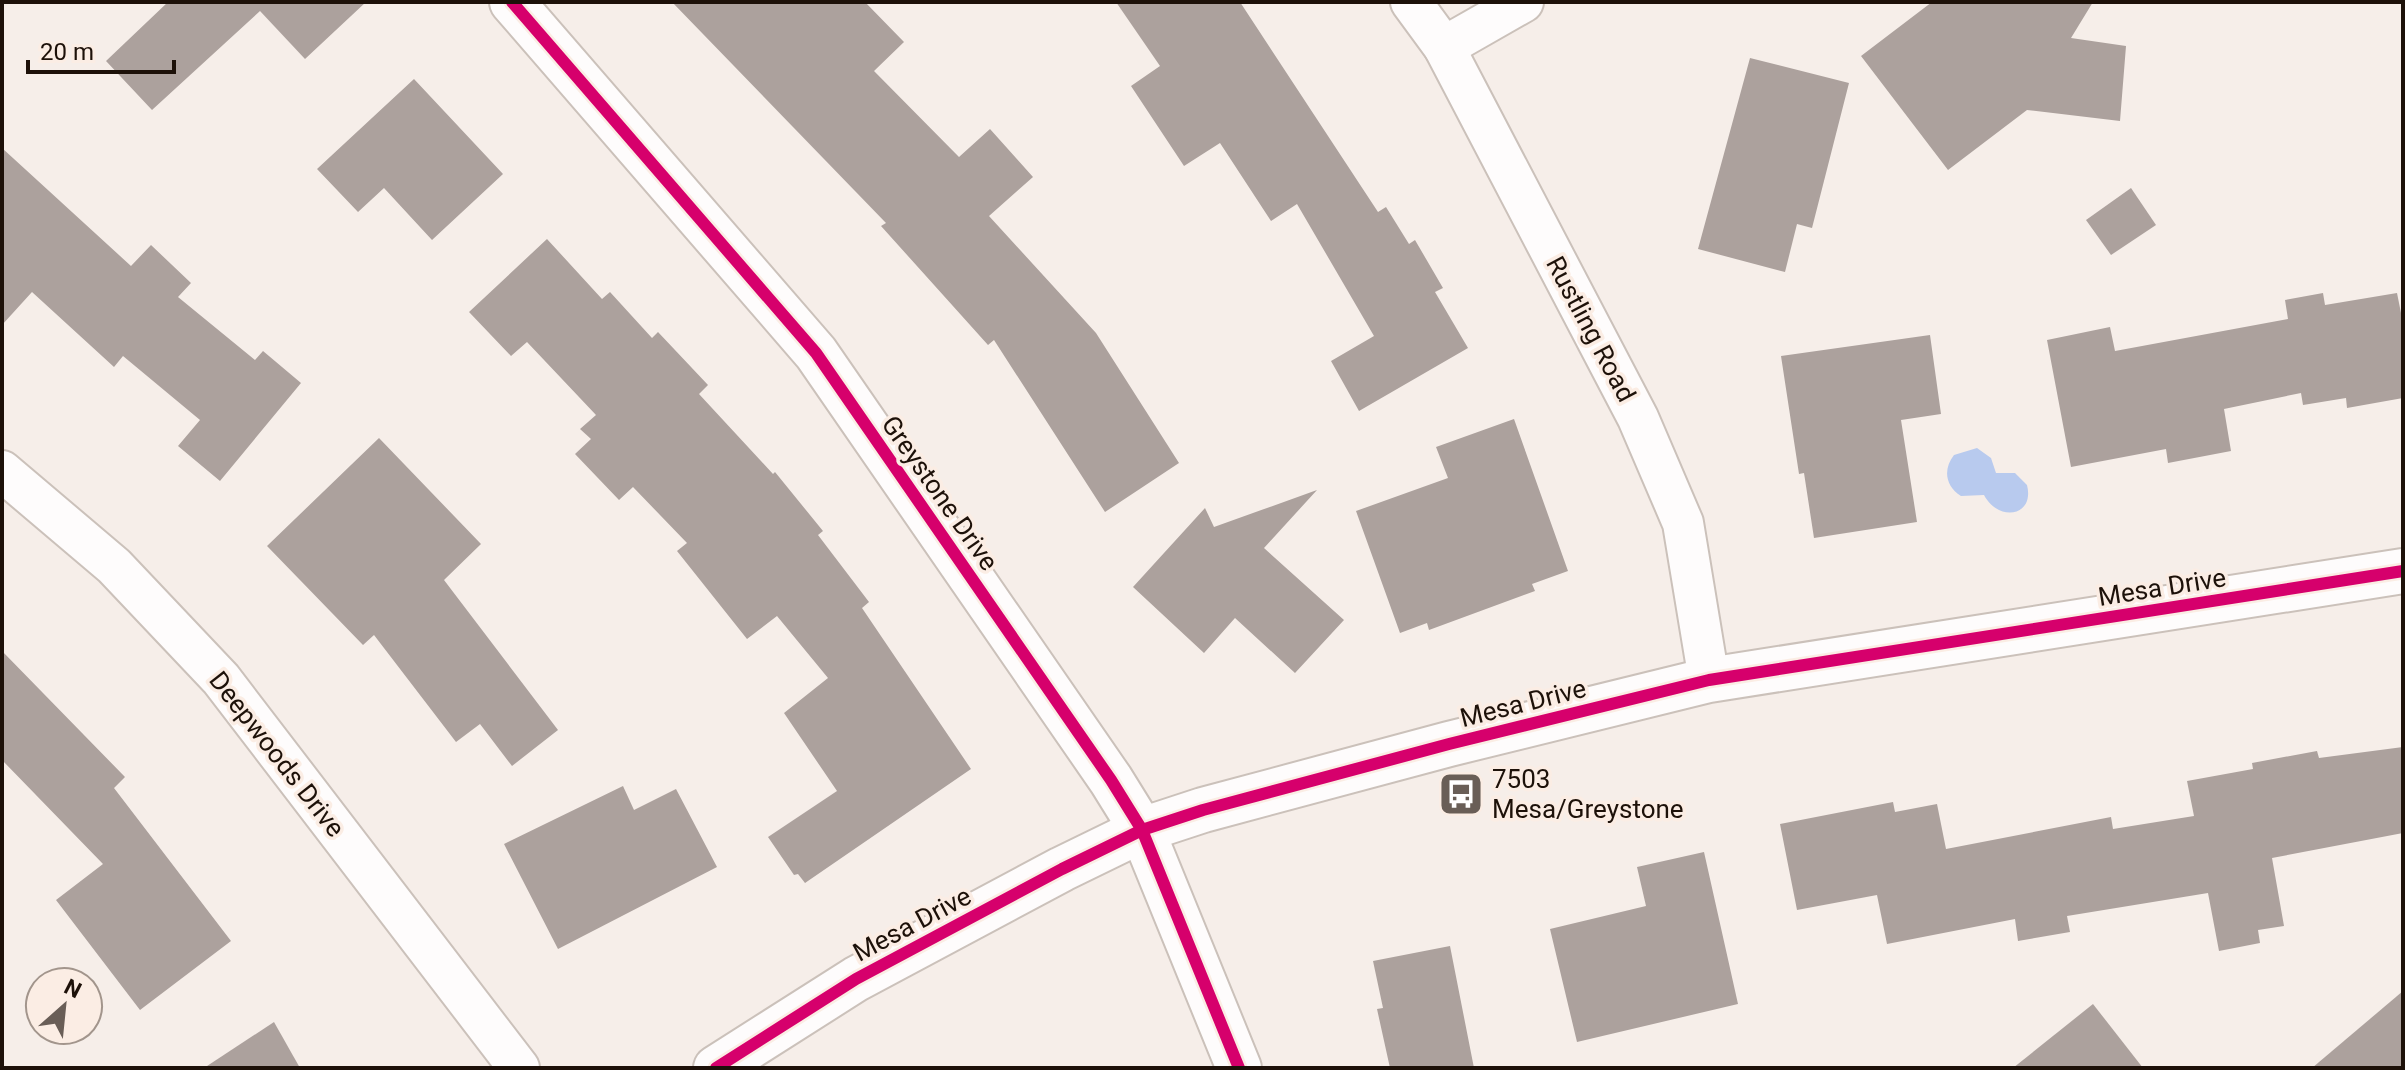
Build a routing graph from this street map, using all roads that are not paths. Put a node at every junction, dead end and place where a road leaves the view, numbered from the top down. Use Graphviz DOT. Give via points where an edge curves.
graph roads {
  1 [pos="512,2"];
  2 [pos="1411,2"];
  3 [pos="1523,2"];
  4 [pos="1444,47"];
  5 [pos="2,471"];
  6 [pos="2403,571"];
  7 [pos="1709,680"];
  8 [pos="1142,830"];
  9 [pos="519,1068"];
  10 [pos="716,1068"];
  11 [pos="1239,1068"];
  1 -- 8 [label="street, Greystone Drive" via="816,353"];
  2 -- 4 [label="street, Rustling Road"];
  3 -- 4 [label="street"];
  4 -- 7 [label="street, Rustling Road" via="1638,418 1683,523"];
  5 -- 9 [label="street, Deepwoods Drive" via="114,566 221,679"];
  6 -- 7 [label="street, Mesa Drive"];
  7 -- 8 [label="street, Mesa Drive" via="1433,748"];
  8 -- 10 [label="street, Mesa Drive" via="856,979"];
  8 -- 11 [label="street, Greystone Drive"];
}
